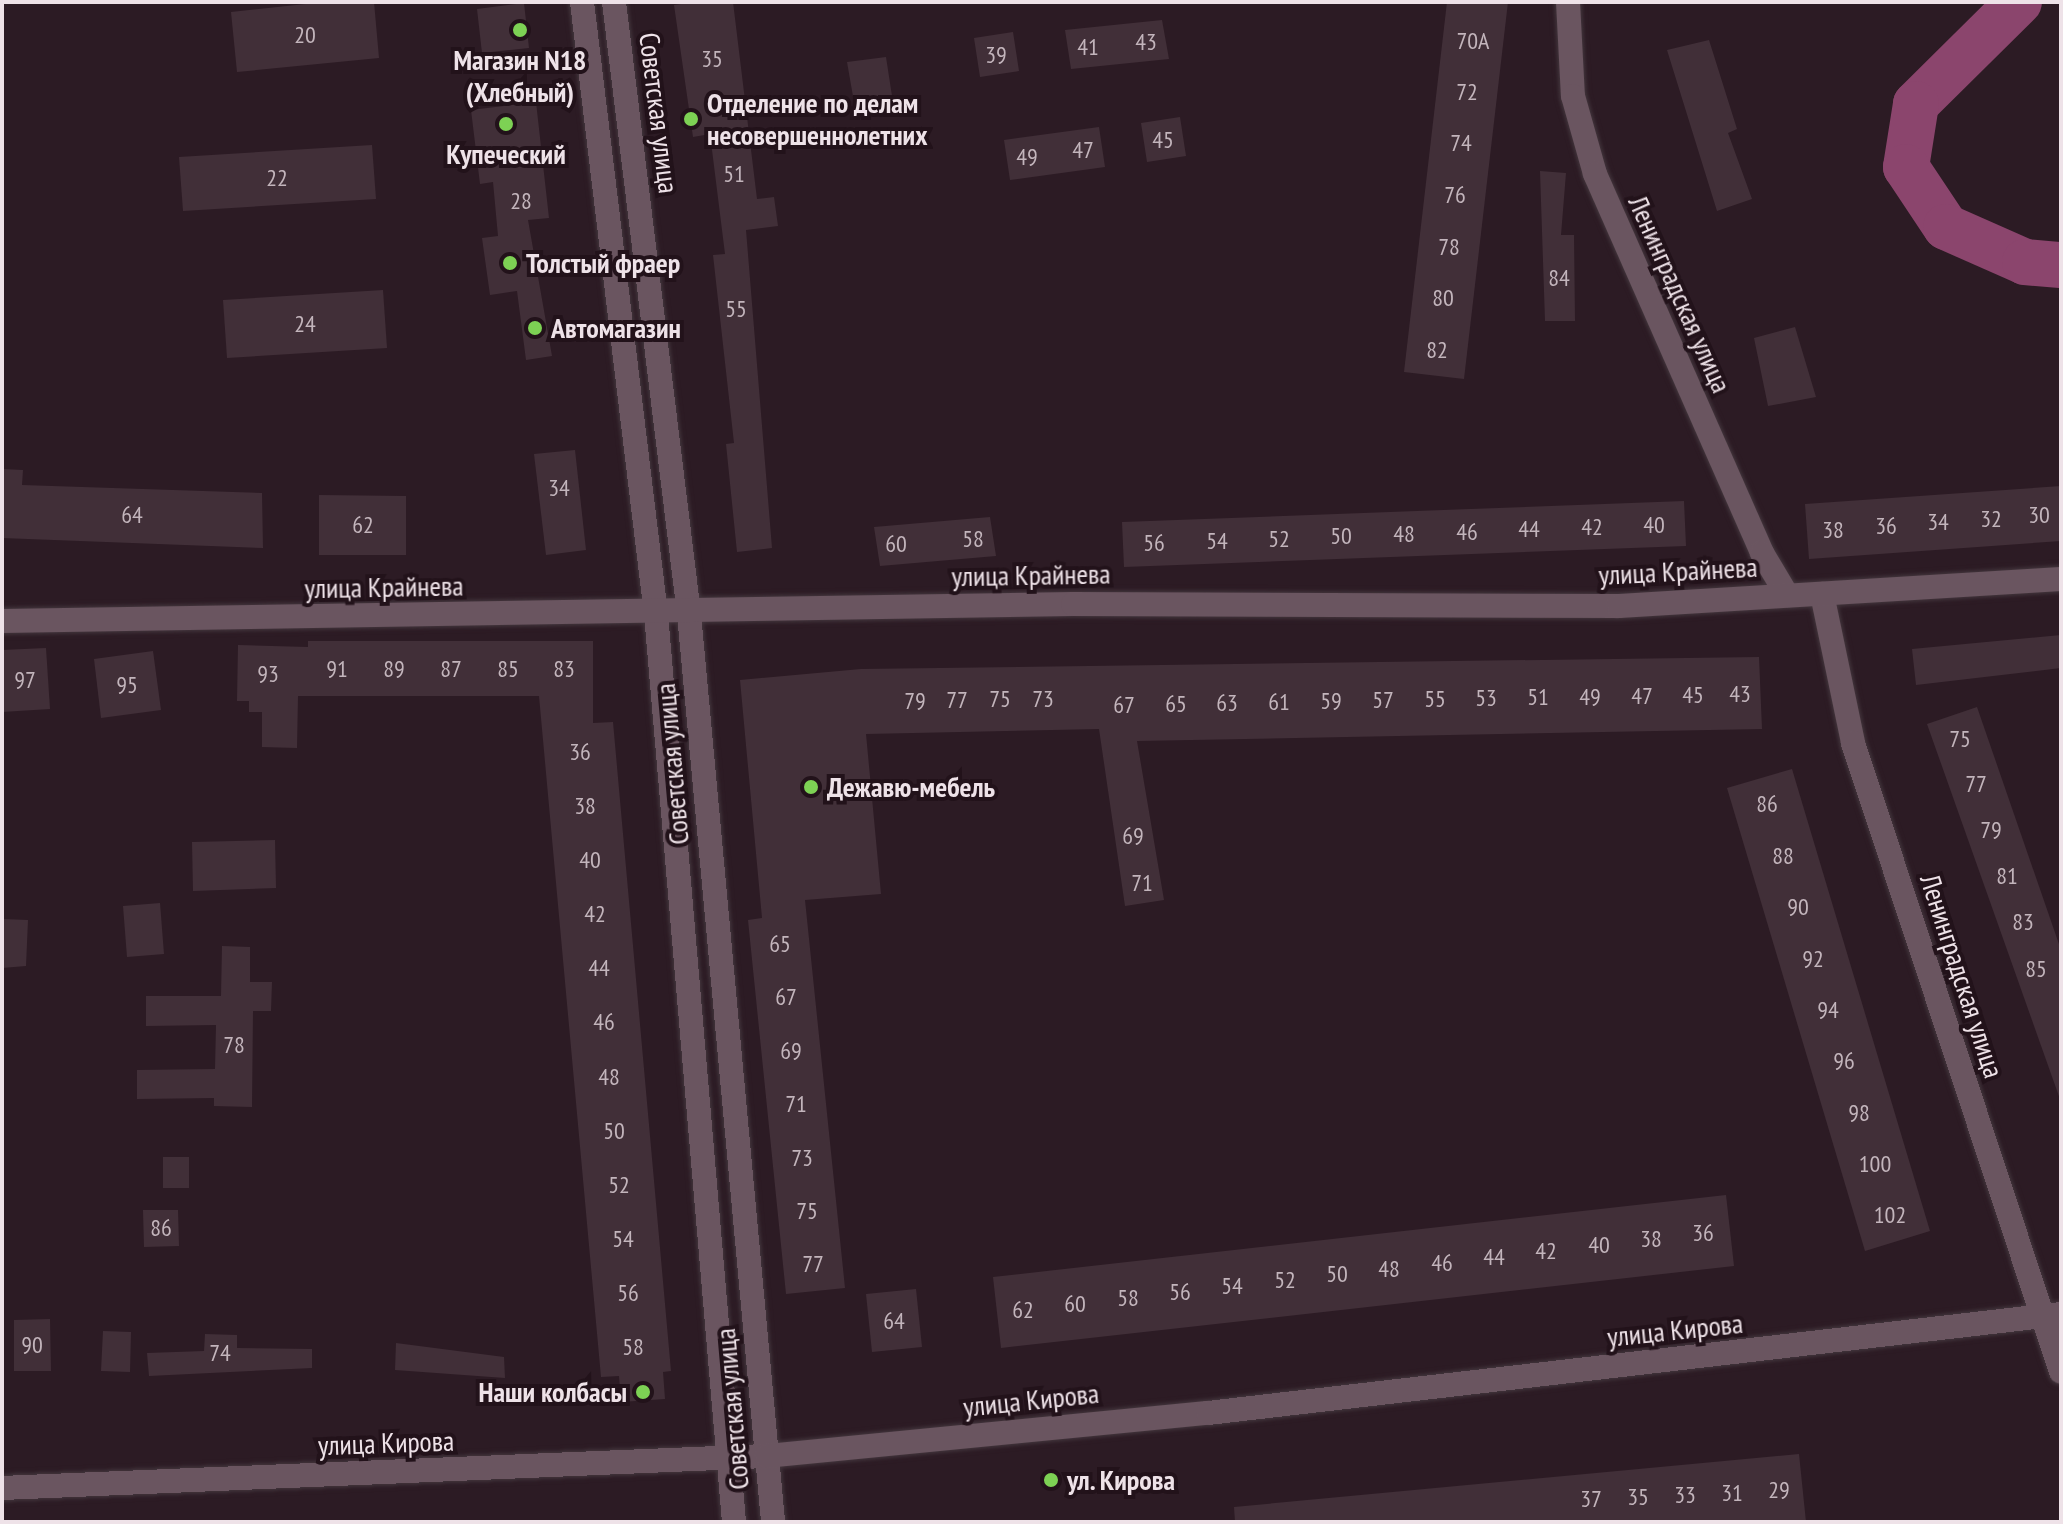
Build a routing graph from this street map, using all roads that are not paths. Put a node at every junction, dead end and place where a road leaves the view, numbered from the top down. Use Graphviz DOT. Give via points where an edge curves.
graph roads {
  1 [pos="582,2"];
  2 [pos="614,2"];
  3 [pos="1581,2"];
  4 [pos="1569,13"];
  5 [pos="2061,579"];
  6 [pos="1787,595"];
  7 [pos="1824,604"];
  8 [pos="656,614"];
  9 [pos="689,614"];
  10 [pos="2,621"];
  11 [pos="2054,1316"];
  12 [pos="2061,1372"];
  13 [pos="767,1456"];
  14 [pos="728,1458"];
  15 [pos="2,1488"];
  16 [pos="734,1522"];
  17 [pos="773,1522"];
  1 -- 8 [label="street, Советская улица"];
  2 -- 9 [label="street, Советская улица"];
  3 -- 4 [label="street"];
  4 -- 6 [label="street, Ленинградская улица" via="1573,96 1595,174 1762,553"];
  5 -- 7 [label="street, улица Крайнева"];
  6 -- 7 [label="street, улица Крайнева"];
  6 -- 9 [label="street, улица Крайнева" via="1619,606 1073,604"];
  7 -- 11 [label="street, Ленинградская улица" via="1853,743"];
  8 -- 9 [label="street, улица Крайнева"];
  8 -- 10 [label="street, улица Крайнева"];
  8 -- 14 [label="street, Советская улица"];
  9 -- 13 [label="street, Советская улица"];
  11 -- 12 [label="street, Ленинградская улица"];
  11 -- 13 [label="street, улица Кирова"];
  13 -- 14 [label="street, улица Кирова"];
  13 -- 17 [label="street, Советская улица"];
  14 -- 15 [label="street, улица Кирова"];
  14 -- 16 [label="street, Советская улица"];
}
